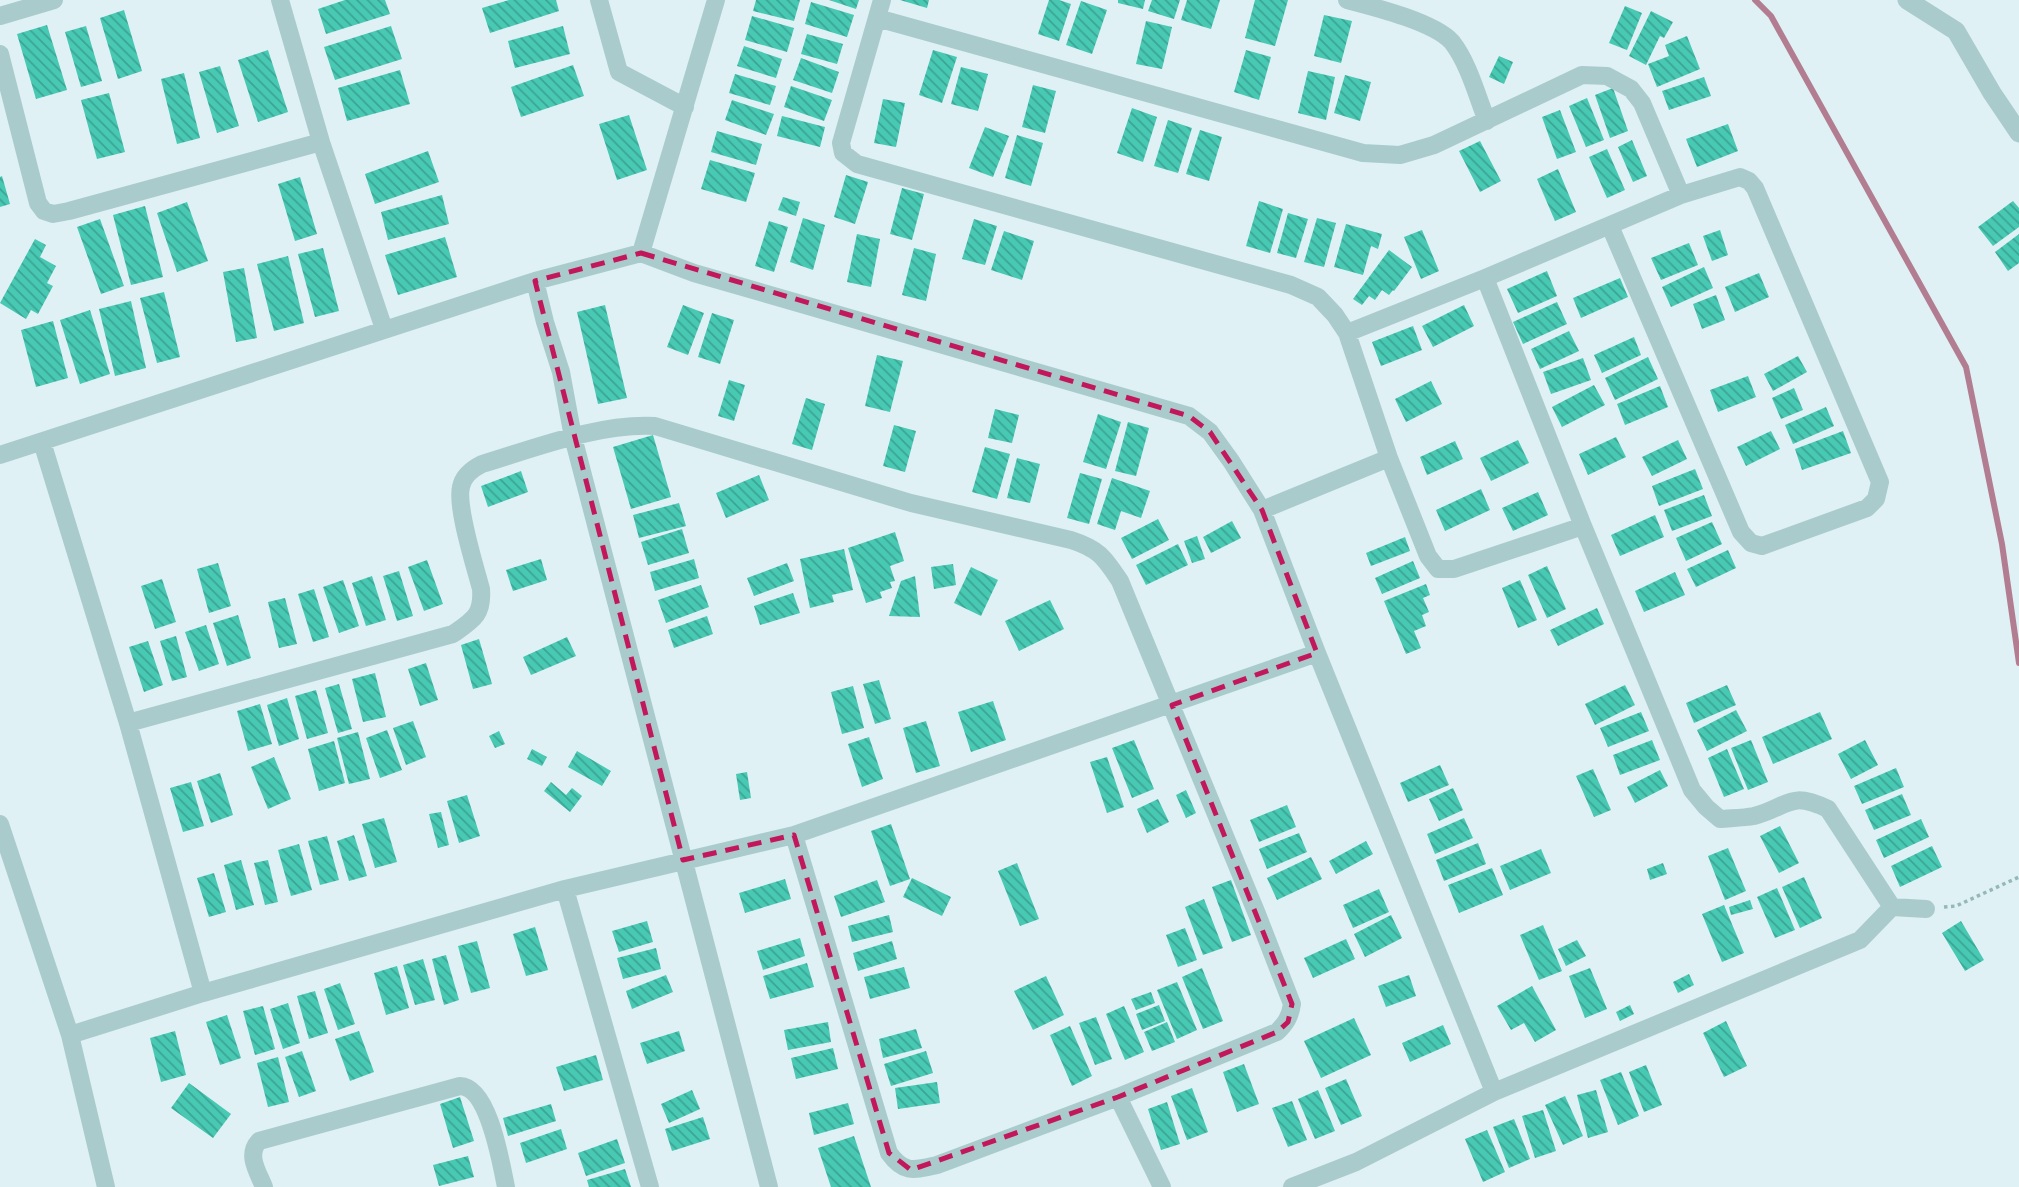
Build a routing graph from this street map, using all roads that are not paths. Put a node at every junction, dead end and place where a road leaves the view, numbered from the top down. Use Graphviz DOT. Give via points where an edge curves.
graph roads {
  1 [pos="54,0"];
  2 [pos="280,0"];
  3 [pos="598,0"];
  4 [pos="716,0"];
  5 [pos="883,0"];
  6 [pos="1347,0"];
  7 [pos="1907,0"];
  8 [pos="0,16"];
  9 [pos="877,18"];
  10 [pos="0,54"];
  11 [pos="685,107"];
  12 [pos="1487,121"];
  13 [pos="2019,133"];
  14 [pos="321,142"];
  15 [pos="1681,195"];
  16 [pos="1610,226"];
  17 [pos="641,253"];
  18 [pos="1485,278"];
  19 [pos="536,281"];
  20 [pos="384,329"];
  21 [pos="1348,333"];
  22 [pos="573,437"];
  23 [pos="42,442"];
  24 [pos="0,455"];
  25 [pos="1389,457"];
  26 [pos="1262,510"];
  27 [pos="1583,526"];
  28 [pos="1317,653"];
  29 [pos="1172,705"];
  30 [pos="128,723"];
  31 [pos="1,828"];
  32 [pos="794,835"];
  33 [pos="683,860"];
  34 [pos="565,889"];
  35 [pos="1892,907"];
  36 [pos="1926,909"];
  37 [pos="203,993"];
  38 [pos="70,1035"];
  39 [pos="1494,1092"];
  40 [pos="1118,1097"];
  41 [pos="106,1187"];
  42 [pos="264,1187"];
  43 [pos="506,1187"];
  44 [pos="650,1187"];
  45 [pos="769,1187"];
  46 [pos="1162,1187"];
  47 [pos="1293,1187"];
  1 -- 8 [label="street"];
  2 -- 14 [label="street"];
  3 -- 11 [label="street" via="619,72"];
  4 -- 11 [label="street"];
  5 -- 9 [label="street"];
  6 -- 12 [label="street" via="1419,22 1450,40 1463,59"];
  7 -- 13 [label="street" via="1956,31"];
  9 -- 12 [label="street" via="1363,153 1400,155"];
  9 -- 21 [label="street" via="841,143 843,153 857,164 1291,285 1318,297"];
  10 -- 14 [label="street" via="38,203 53,214"];
  11 -- 17 [label="street"];
  12 -- 15 [label="street" via="1581,75 1607,76 1631,89 1642,103"];
  14 -- 20 [label="street"];
  15 -- 16 [label="street"];
  15 -- 16 [label="street" via="1740,177 1755,188 1880,482 1876,499 1867,508 1762,546 1751,543 1741,532"];
  16 -- 18 [label="street"];
  17 -- 19 [label="street"];
  17 -- 26 [label="street" via="708,277 1189,416 1210,432"];
  18 -- 21 [label="street"];
  18 -- 27 [label="street"];
  19 -- 20 [label="street"];
  19 -- 22 [label="street"];
  20 -- 23 [label="street"];
  21 -- 25 [label="street"];
  22 -- 29 [label="street" via="655,426 911,503 1091,547 1121,581"];
  22 -- 30 [label="street" via="470,470 461,485 459,502 482,603 475,618 453,634"];
  22 -- 33 [label="street"];
  23 -- 24 [label="street"];
  23 -- 30 [label="street"];
  25 -- 26 [label="street"];
  25 -- 27 [label="street" via="1428,556 1438,569 1454,569"];
  26 -- 28 [label="street"];
  27 -- 35 [label="street" via="1692,790 1720,819 1754,816 1791,800 1828,809"];
  28 -- 29 [label="street"];
  28 -- 39 [label="street"];
  29 -- 32 [label="street"];
  29 -- 40 [label="street" via="1292,1004 1287,1022 1277,1032"];
  30 -- 37 [label="street"];
  31 -- 38 [label="street"];
  32 -- 33 [label="street"];
  32 -- 40 [label="street" via="889,1153 897,1164 911,1170 937,1165"];
  33 -- 34 [label="street"];
  33 -- 45 [label="street"];
  34 -- 37 [label="street"];
  34 -- 44 [label="street"];
  35 -- 36 [label="street"];
  35 -- 39 [label="street" via="1860,940"];
  37 -- 38 [label="street"];
  38 -- 41 [label="street"];
  39 -- 47 [label="street" via="1356,1162"];
  40 -- 46 [label="street"];
  42 -- 43 [label="street" via="252,1152 259,1141 460,1086 474,1091 486,1112"];
}
